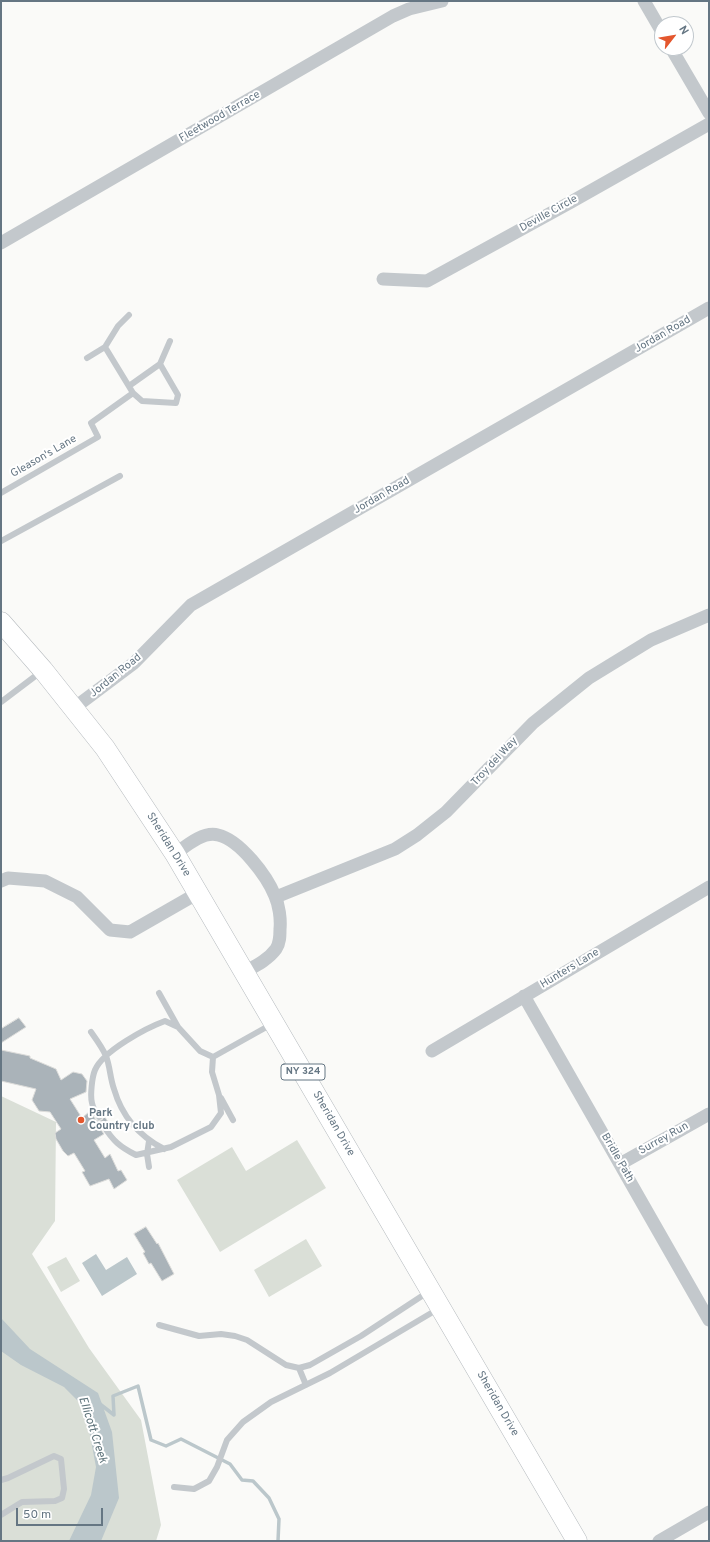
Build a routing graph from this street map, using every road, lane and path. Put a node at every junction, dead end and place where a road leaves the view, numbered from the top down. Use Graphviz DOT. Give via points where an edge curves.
graph roads {
  1 [pos="442,1"];
  2 [pos="644,1"];
  3 [pos="654,18"];
  4 [pos="676,56"];
  5 [pos="709,113"];
  6 [pos="709,124"];
  7 [pos="1,242"];
  8 [pos="383,279"];
  9 [pos="709,308"];
  10 [pos="129,315"];
  11 [pos="170,341"];
  12 [pos="105,347"];
  13 [pos="87,358"];
  14 [pos="160,364"];
  15 [pos="129,386"];
  16 [pos="133,393"];
  17 [pos="120,476"];
  18 [pos="1,493"];
  19 [pos="1,541"];
  20 [pos="709,615"];
  21 [pos="1,622"];
  22 [pos="43,670"];
  23 [pos="1,702"];
  24 [pos="74,708"];
  25 [pos="175,854"];
  26 [pos="1,880"];
  27 [pos="709,887"];
  28 [pos="198,893"];
  29 [pos="276,897"];
  30 [pos="244,972"];
  31 [pos="159,993"];
  32 [pos="524,996"];
  33 [pos="274,1023"];
  34 [pos="178,1027"];
  35 [pos="91,1032"];
  36 [pos="432,1051"];
  37 [pos="106,1056"];
  38 [pos="213,1057"];
  39 [pos="219,1095"];
  40 [pos="709,1114"];
  41 [pos="99,1117"];
  42 [pos="233,1120"];
  43 [pos="103,1126"];
  44 [pos="149,1141"];
  45 [pos="164,1149"];
  46 [pos="148,1154"];
  47 [pos="620,1164"];
  48 [pos="431,1290"];
  49 [pos="441,1307"];
  50 [pos="708,1316"];
  51 [pos="159,1325"];
  52 [pos="299,1368"];
  53 [pos="306,1385"];
  54 [pos="1,1480"];
  55 [pos="174,1487"];
  56 [pos="709,1512"];
  57 [pos="1,1515"];
  58 [pos="577,1541"];
  59 [pos="659,1541"];
  1 -- 7 [label="street, Fleetwood Terrace" via="409,9 393,16"];
  2 -- 3 [label="street"];
  4 -- 5 [label="street"];
  6 -- 8 [label="street, Deville Circle" via="427,281"];
  9 -- 24 [label="street, Jordan Road" via="191,605 134,664"];
  10 -- 12 [label="lane" via="118,326"];
  11 -- 14 [label="lane"];
  12 -- 13 [label="lane"];
  12 -- 15 [label="lane"];
  14 -- 15 [label="lane"];
  14 -- 16 [label="lane" via="178,395 176,403 142,401"];
  15 -- 16 [label="lane"];
  16 -- 18 [label="lane, Gleason's Lane" via="91,423 98,437"];
  17 -- 19 [label="lane"];
  20 -- 29 [label="street, Troy del Way" via="651,640 589,678 533,723 446,812 417,835 395,849"];
  21 -- 22 [label="main road, Sheridan Drive / NY 324"];
  22 -- 23 [label="lane"];
  22 -- 24 [label="main road, Sheridan Drive / NY 324"];
  24 -- 25 [label="main road, Sheridan Drive / NY 324" via="105,748"];
  25 -- 28 [label="main road, Sheridan Drive / NY 324"];
  25 -- 29 [label="street" via="205,836 217,834 230,840 244,852 262,872"];
  26 -- 28 [label="street" via="8,878 45,881 77,897 110,930 130,932"];
  27 -- 32 [label="street, Hunters Lane"];
  28 -- 30 [label="main road, Sheridan Drive / NY 324"];
  29 -- 30 [label="street" via="280,925 277,948 269,957"];
  30 -- 33 [label="main road, Sheridan Drive / NY 324"];
  31 -- 34 [label="lane"];
  32 -- 36 [label="street, Hunters Lane"];
  32 -- 47 [label="street, Bridle Path"];
  33 -- 38 [label="lane"];
  33 -- 48 [label="main road, Sheridan Drive / NY 324"];
  34 -- 37 [label="lane" via="165,1021 154,1025"];
  34 -- 38 [label="lane" via="200,1051"];
  35 -- 37 [label="lane"];
  37 -- 41 [label="lane" via="95,1070 91,1088 92,1104"];
  37 -- 44 [label="lane" via="114,1090 123,1111 136,1130"];
  38 -- 39 [label="lane" via="212,1072"];
  39 -- 42 [label="lane"];
  39 -- 45 [label="lane" via="221,1113 211,1126"];
  40 -- 47 [label="street, Surrey Run"];
  43 -- 46 [label="lane" via="120,1147 136,1155"];
  44 -- 45 [label="lane"];
  44 -- 46 [label="lane"];
  45 -- 46 [label="lane"];
  45 -- 46 [label="lane" via="154,1156 149,1167"];
  47 -- 50 [label="street, Bridle Path"];
  48 -- 49 [label="main road, Sheridan Drive / NY 324"];
  48 -- 52 [label="lane" via="361,1336 310,1365"];
  49 -- 53 [label="lane"];
  49 -- 58 [label="main road, Sheridan Drive / NY 324"];
  51 -- 52 [label="lane" via="199,1336 235,1336 247,1340 286,1365"];
  52 -- 53 [label="lane"];
  53 -- 55 [label="lane" via="271,1402 243,1422 227,1440 218,1466 209,1481 194,1489"];
  54 -- 57 [label="lane" via="54,1456 61,1459 64,1489 62,1498 55,1502 22,1502"];
  56 -- 59 [label="street"];
}
